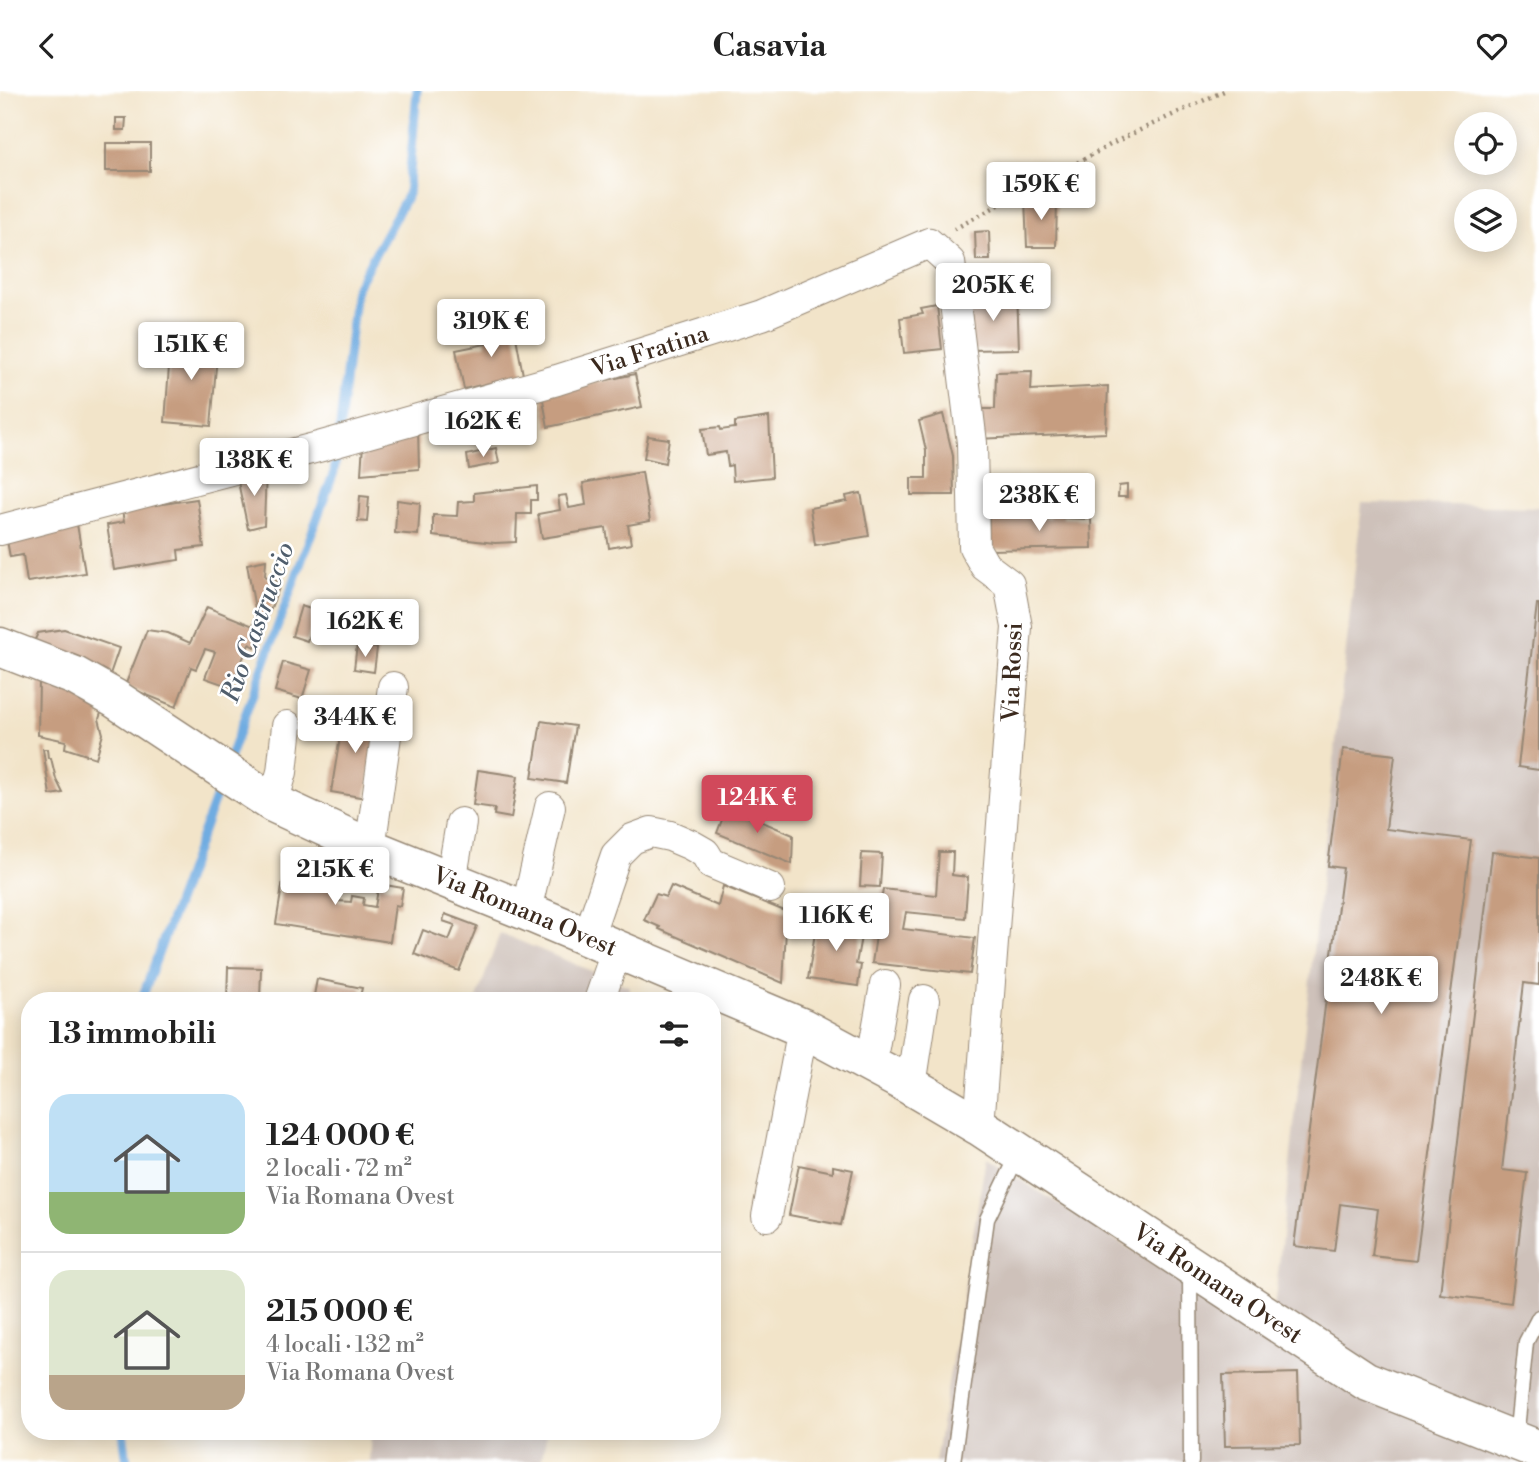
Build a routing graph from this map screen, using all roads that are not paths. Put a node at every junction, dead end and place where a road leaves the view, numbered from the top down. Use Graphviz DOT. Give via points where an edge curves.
graph roads {
  1 [pos="929,243"];
  2 [pos="0,530"];
  3 [pos="0,647"];
  4 [pos="393,687"];
  5 [pos="287,726"];
  6 [pos="273,803"];
  7 [pos="550,807"];
  8 [pos="461,823"];
  9 [pos="370,848"];
  10 [pos="451,882"];
  11 [pos="770,888"];
  12 [pos="526,911"];
  13 [pos="603,943"];
  14 [pos="886,985"];
  15 [pos="600,992"];
  16 [pos="718,992"];
  17 [pos="721,993"];
  18 [pos="924,1000"];
  19 [pos="803,1028"];
  20 [pos="871,1064"];
  21 [pos="911,1086"];
  22 [pos="979,1126"];
  23 [pos="1019,1153"];
  24 [pos="767,1216"];
  25 [pos="1190,1265"];
  26 [pos="1539,1317"];
  27 [pos="1527,1445"];
  28 [pos="953,1462"];
  29 [pos="1191,1462"];
  1 -- 2 [label="street, Via Fratina" via="762,315 557,380"];
  1 -- 22 [label="street, Via Rossi" via="950,262 972,443 974,547 985,566 1009,584 1017,627"];
  3 -- 6 [label="street, Via Romana Ovest" via="75,676 114,698"];
  4 -- 9 [label="street"];
  5 -- 6 [label="street"];
  6 -- 9 [label="street, Via Romana Ovest"];
  7 -- 12 [label="street"];
  8 -- 10 [label="street"];
  9 -- 10 [label="street, Via Romana Ovest"];
  10 -- 12 [label="street, Via Romana Ovest"];
  11 -- 13 [label="street" via="711,863 691,845 651,832 632,839 616,855"];
  12 -- 13 [label="street, Via Romana Ovest"];
  13 -- 15 [label="street"];
  13 -- 16 [label="street, Via Romana Ovest"];
  14 -- 20 [label="street"];
  17 -- 19 [label="street, Via Romana Ovest"];
  18 -- 21 [label="street"];
  19 -- 20 [label="street, Via Romana Ovest"];
  19 -- 24 [label="street"];
  20 -- 21 [label="street, Via Romana Ovest"];
  21 -- 22 [label="street, Via Romana Ovest"];
  22 -- 23 [label="street, Via Romana Ovest"];
  23 -- 25 [label="street, Via Romana Ovest"];
  23 -- 28 [label="lane" via="987,1219"];
  25 -- 27 [label="street, Via Romana Ovest" via="1366,1381"];
  25 -- 29 [label="lane"];
  26 -- 27 [label="lane" via="1526,1342"];
}
